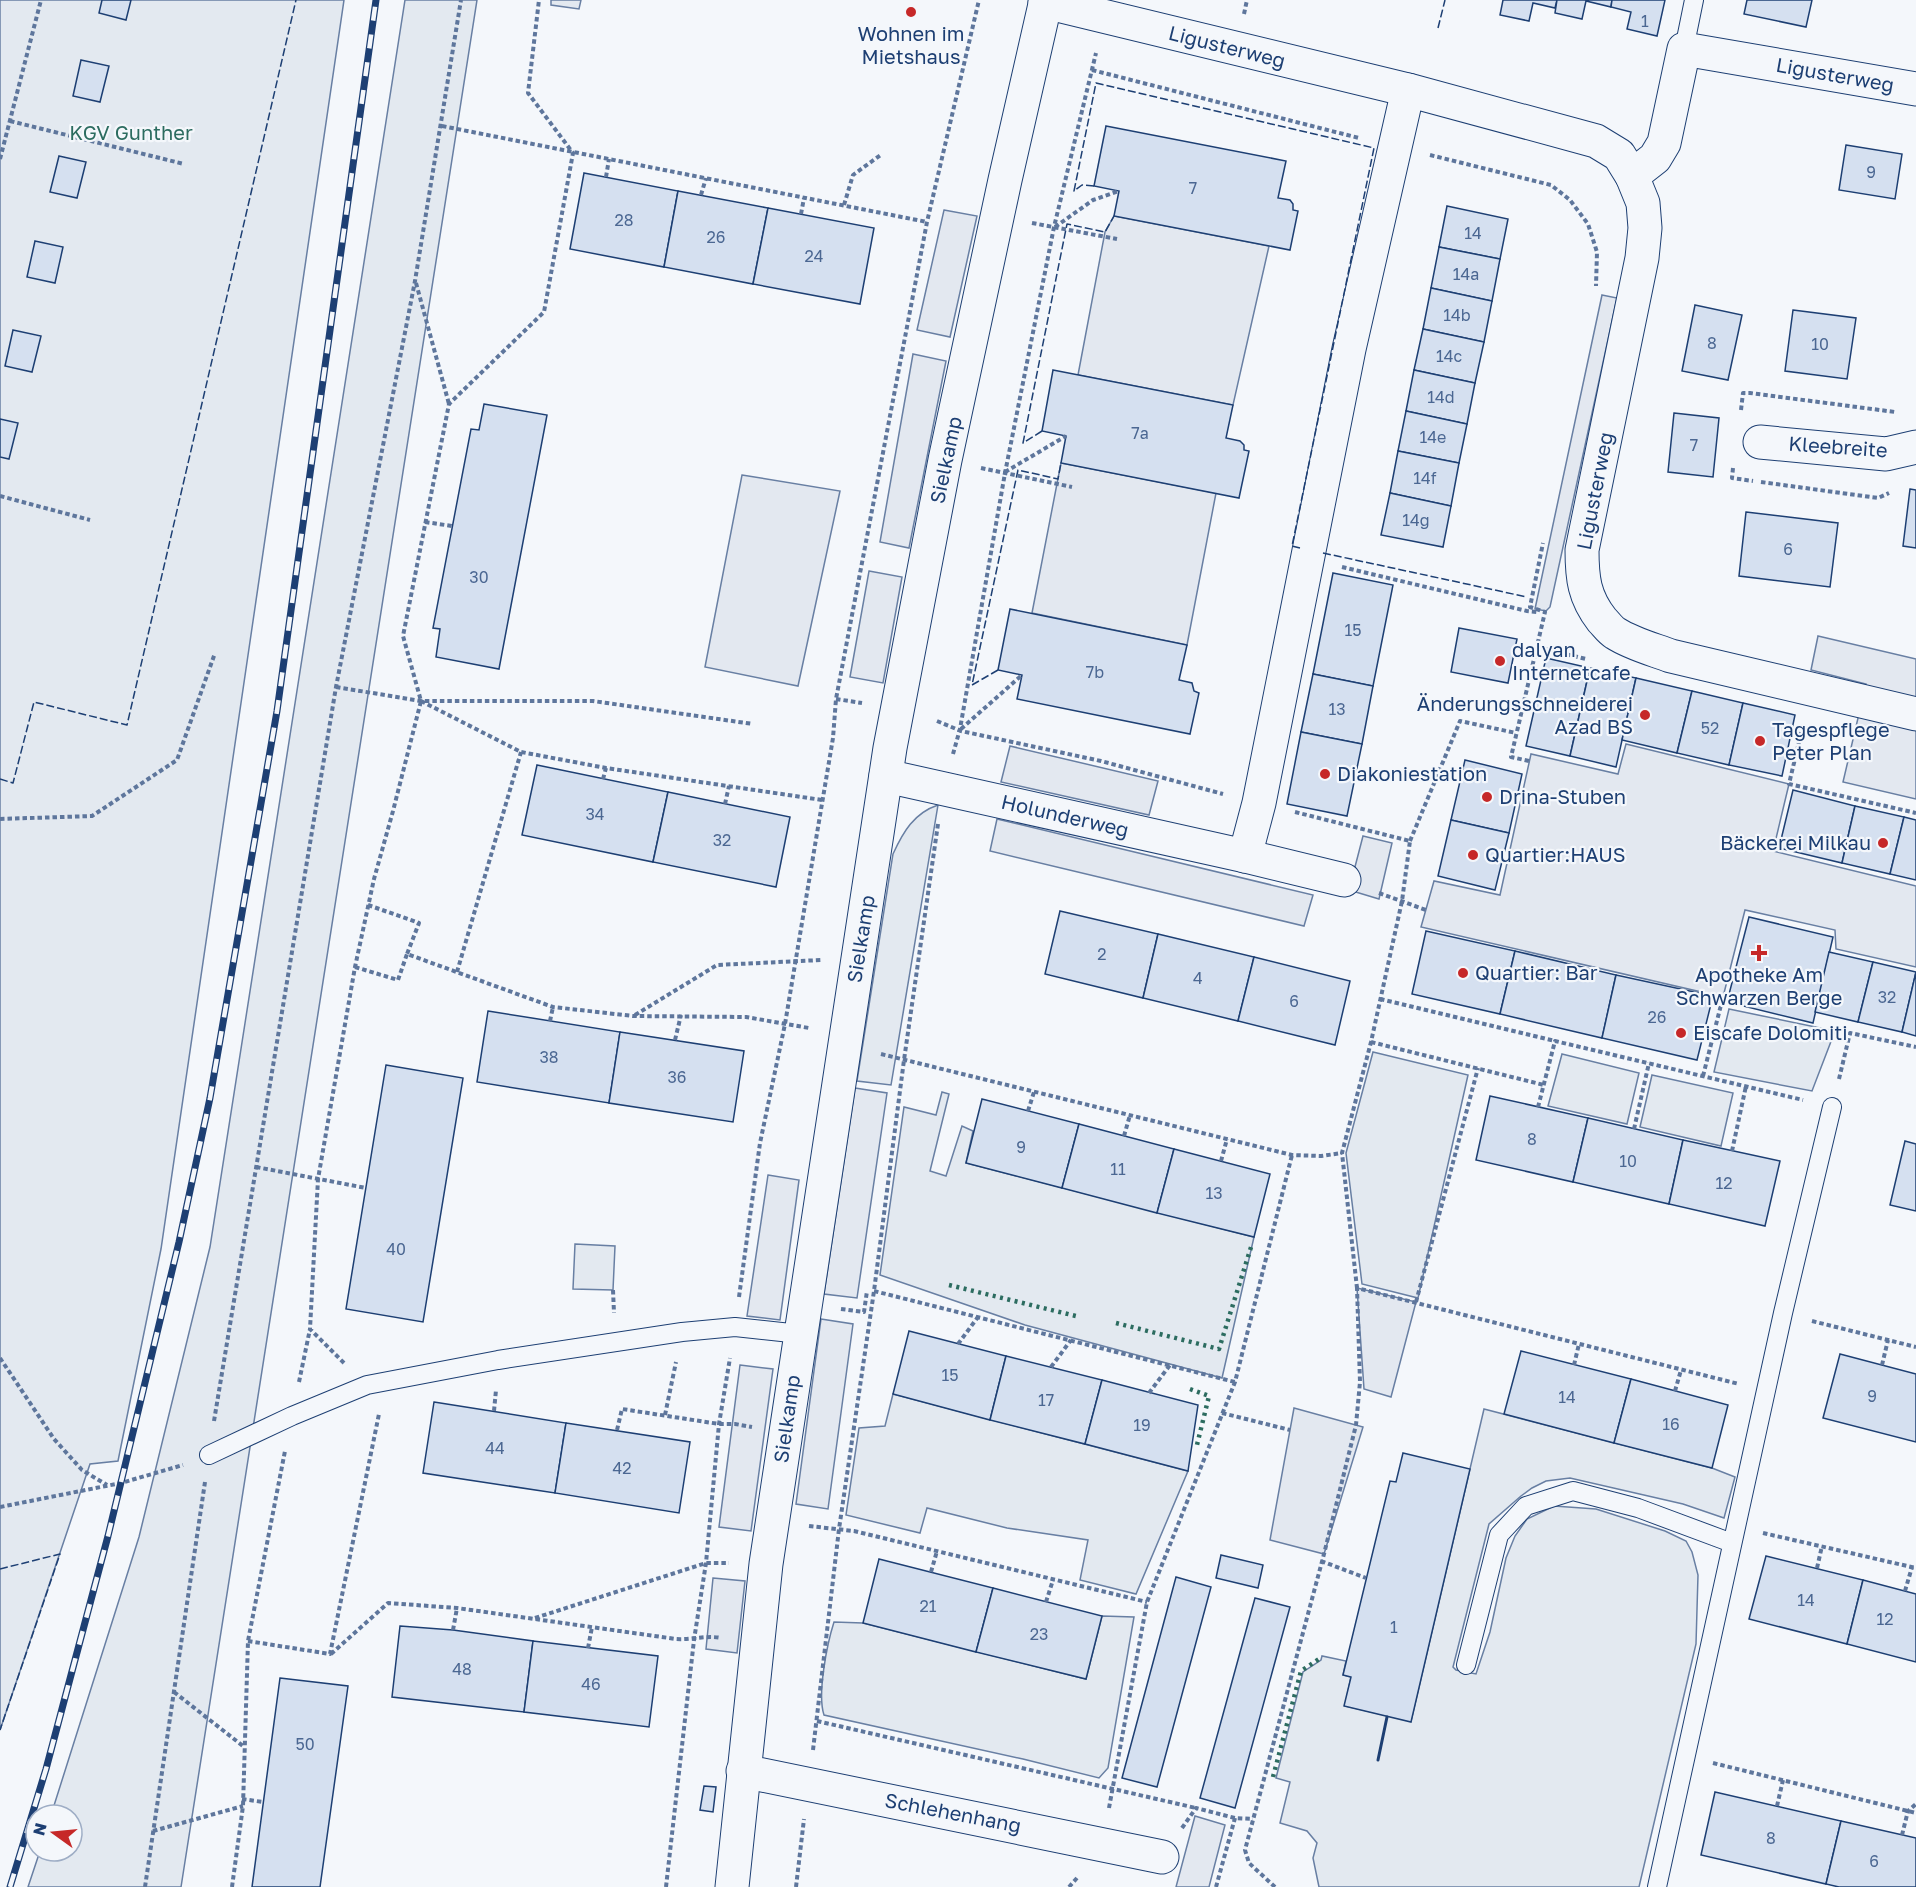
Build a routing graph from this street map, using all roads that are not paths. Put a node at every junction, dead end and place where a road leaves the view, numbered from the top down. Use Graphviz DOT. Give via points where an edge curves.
graph roads {
  1 [pos="1694,0"];
  2 [pos="1046,1"];
  3 [pos="1684,49"];
  4 [pos="1916,89"];
  5 [pos="1408,90"];
  6 [pos="1632,176"];
  7 [pos="1760,442"];
  8 [pos="1916,447"];
  9 [pos="1916,714"];
  10 [pos="886,776"];
  11 [pos="1245,856"];
  12 [pos="1344,880"];
  13 [pos="1832,1107"];
  14 [pos="800,1334"];
  15 [pos="209,1455"];
  16 [pos="1734,1535"];
  17 [pos="1466,1665"];
  18 [pos="743,1772"];
  19 [pos="1162,1857"];
  20 [pos="732,1887"];
  21 [pos="1657,1887"];
  1 -- 3 [label="lane"];
  2 -- 5 [label="street, Ligusterweg"];
  2 -- 10 [label="street, Sielkamp" via="945,460"];
  3 -- 4 [label="street, Ligusterweg"];
  3 -- 6 [label="street" via="1664,143 1655,158"];
  5 -- 6 [label="street, Ligusterweg" via="1596,141 1619,155"];
  5 -- 11 [label="street" via="1349,349 1259,803"];
  6 -- 9 [label="street, Ligusterweg" via="1643,203 1646,228 1582,550 1586,592 1612,632 1640,646"];
  7 -- 8 [label="street, Kleebreite" via="1886,454"];
  10 -- 11 [label="street, Holunderweg"];
  10 -- 14 [label="street, Sielkamp"];
  11 -- 12 [label="street, Holunderweg"];
  13 -- 16 [label="lane"];
  14 -- 15 [label="lane" via="735,1327 615,1341 367,1385"];
  14 -- 18 [label="street, Sielkamp" via="766,1564"];
  16 -- 17 [label="lane" via="1573,1491 1526,1506 1499,1535"];
  16 -- 21 [label="lane"];
  18 -- 19 [label="street, Schlehenhang"];
  18 -- 20 [label="street, Sielkamp"];
}
